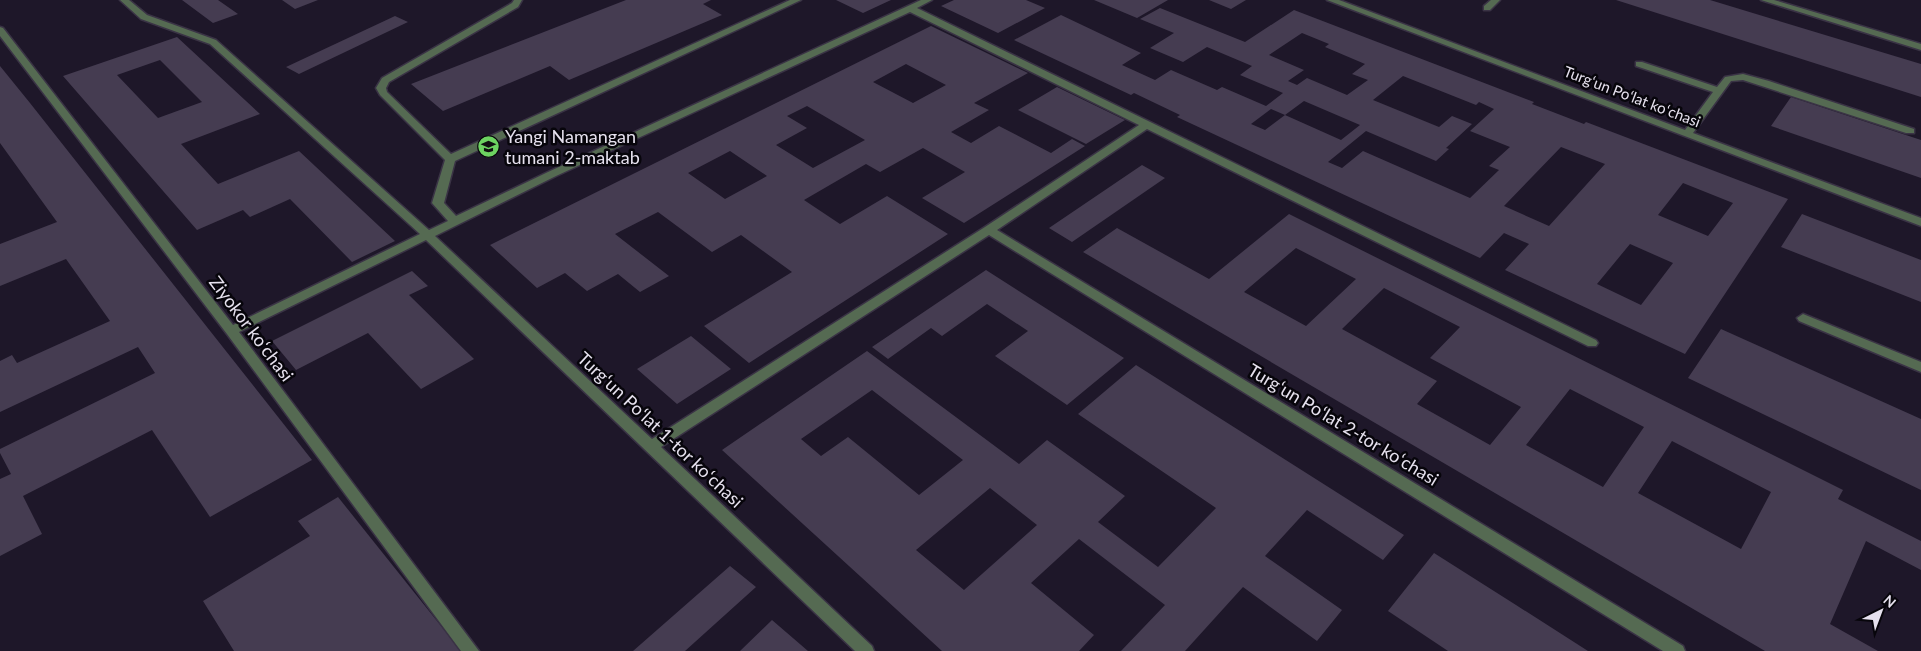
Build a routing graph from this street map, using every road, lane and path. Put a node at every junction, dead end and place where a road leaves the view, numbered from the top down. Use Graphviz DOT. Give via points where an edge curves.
graph roads {
  1 [pos="124,0"];
  2 [pos="518,0"];
  3 [pos="797,0"];
  4 [pos="928,0"];
  5 [pos="1332,0"];
  6 [pos="1363,0"];
  7 [pos="1496,0"];
  8 [pos="1765,0"];
  9 [pos="1353,7"];
  10 [pos="1487,8"];
  11 [pos="911,9"];
  12 [pos="0,30"];
  13 [pos="1921,47"];
  14 [pos="1639,64"];
  15 [pos="1719,91"];
  16 [pos="1146,126"];
  17 [pos="1910,131"];
  18 [pos="1687,134"];
  19 [pos="450,159"];
  20 [pos="455,222"];
  21 [pos="1921,222"];
  22 [pos="989,230"];
  23 [pos="428,235"];
  24 [pos="1803,318"];
  25 [pos="231,331"];
  26 [pos="1592,343"];
  27 [pos="1921,367"];
  28 [pos="650,448"];
  29 [pos="471,651"];
  30 [pos="866,651"];
  31 [pos="1677,651"];
  1 -- 23 [label="street, Turgʻun Poʻlat 1-tor koʻchasi" via="144,17 213,42"];
  2 -- 19 [label="street" via="515,5 385,80 381,88"];
  3 -- 19 [label="street"];
  4 -- 11 [label="street"];
  5 -- 9 [label="street, Turgʻun Poʻlat koʻchasi"];
  6 -- 9 [label="street"];
  7 -- 10 [label="street"];
  8 -- 13 [label="street"];
  9 -- 18 [label="street, Turgʻun Poʻlat koʻchasi"];
  11 -- 16 [label="street"];
  11 -- 20 [label="street"];
  12 -- 25 [label="street, Ziyokor koʻchasi"];
  14 -- 15 [label="street"];
  15 -- 17 [label="street" via="1728,79 1743,77"];
  15 -- 18 [label="street"];
  16 -- 22 [label="street"];
  16 -- 26 [label="street"];
  18 -- 21 [label="street, Turgʻun Poʻlat koʻchasi"];
  19 -- 20 [label="street" via="438,203"];
  20 -- 23 [label="street"];
  22 -- 28 [label="street"];
  22 -- 31 [label="street, Turgʻun Poʻlat 2-tor koʻchasi"];
  23 -- 25 [label="street"];
  23 -- 28 [label="street, Turgʻun Poʻlat 1-tor koʻchasi"];
  24 -- 27 [label="street"];
  25 -- 29 [label="street, Ziyokor koʻchasi"];
  28 -- 30 [label="street, Turgʻun Poʻlat 1-tor koʻchasi"];
}
